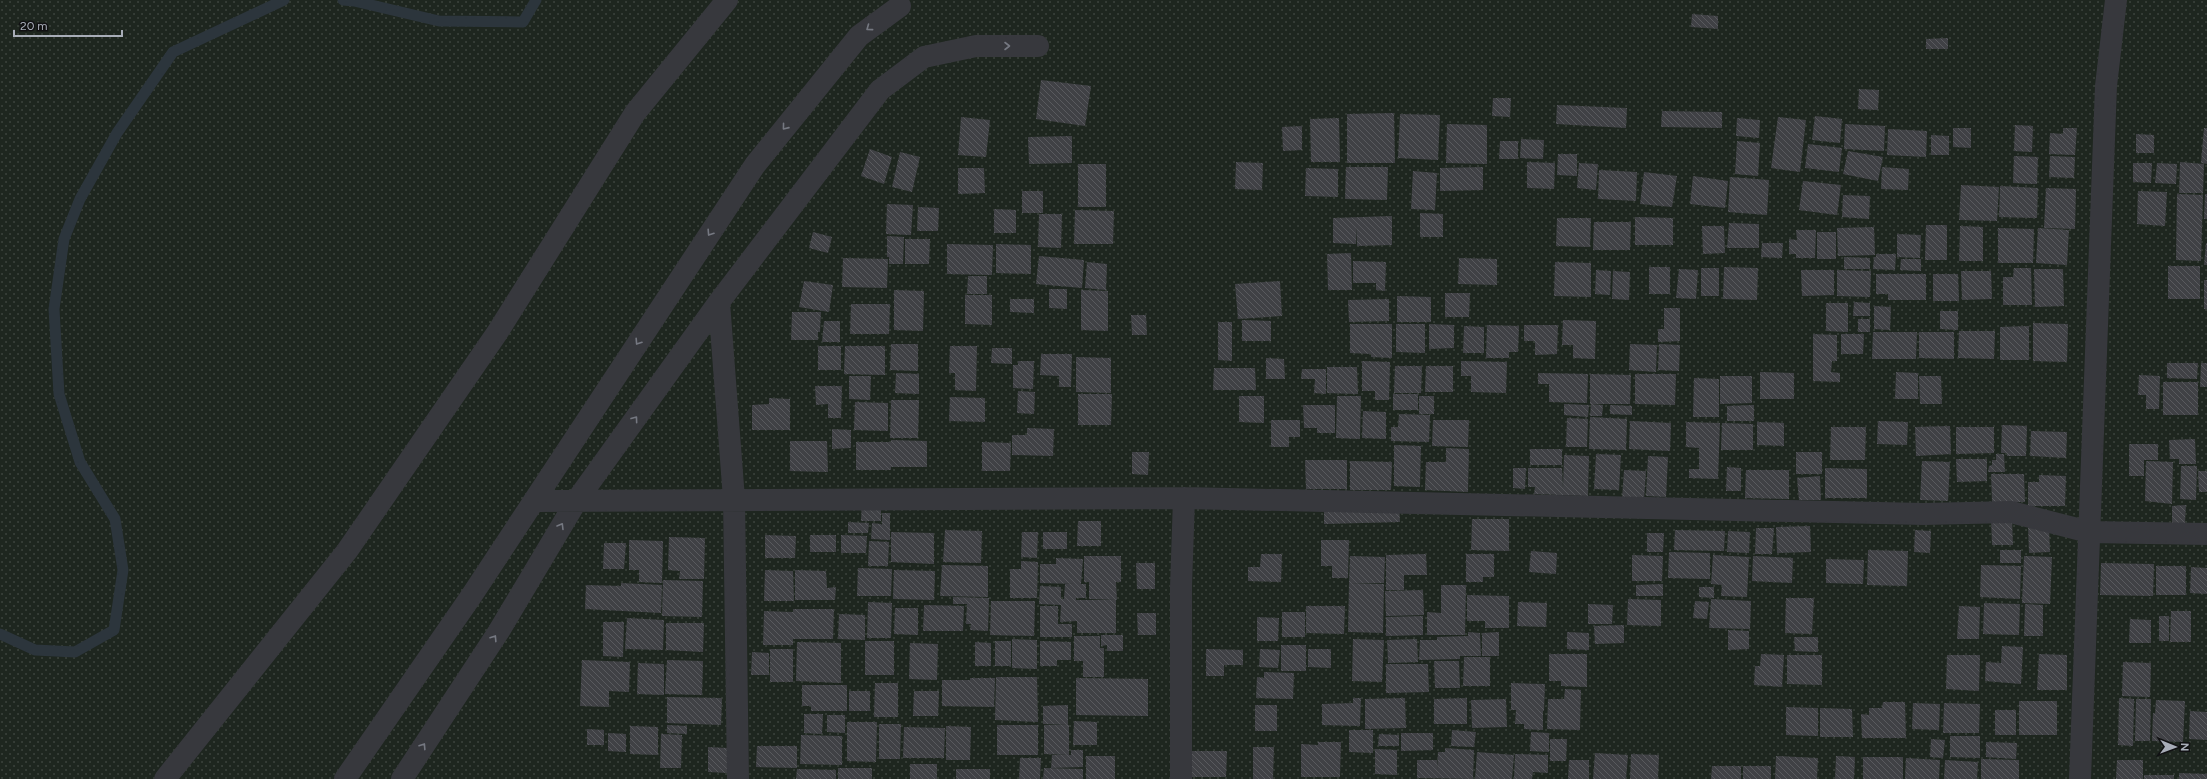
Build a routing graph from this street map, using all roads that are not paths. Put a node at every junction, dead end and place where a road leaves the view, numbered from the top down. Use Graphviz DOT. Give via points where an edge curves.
graph roads {
  1 [pos="727,0"];
  2 [pos="2116,0"];
  3 [pos="900,6"];
  4 [pos="1038,46"];
  5 [pos="719,302"];
  6 [pos="1184,498"];
  7 [pos="734,499"];
  8 [pos="576,500"];
  9 [pos="534,501"];
  10 [pos="2089,532"];
  11 [pos="2207,534"];
  12 [pos="165,779"];
  13 [pos="345,779"];
  14 [pos="402,779"];
  15 [pos="738,779"];
  16 [pos="1181,779"];
  17 [pos="2080,779"];
  1 -- 12 [label="street" via="635,113 497,334 347,551"];
  2 -- 10 [label="street" via="2106,86"];
  3 -- 9 [label="street, one-way" via="858,36 755,165"];
  5 -- 4 [label="street, one-way" via="880,90 924,56 976,46"];
  5 -- 7 [label="street"];
  8 -- 5 [label="street, one-way"];
  6 -- 7 [label="street"];
  6 -- 10 [label="street" via="1924,514 2011,512"];
  6 -- 16 [label="street" via="1181,587"];
  7 -- 8 [label="street"];
  7 -- 15 [label="street"];
  8 -- 9 [label="street"];
  14 -- 8 [label="street, one-way" via="499,631"];
  9 -- 13 [label="street"];
  10 -- 11 [label="street"];
  10 -- 17 [label="street"];
}
